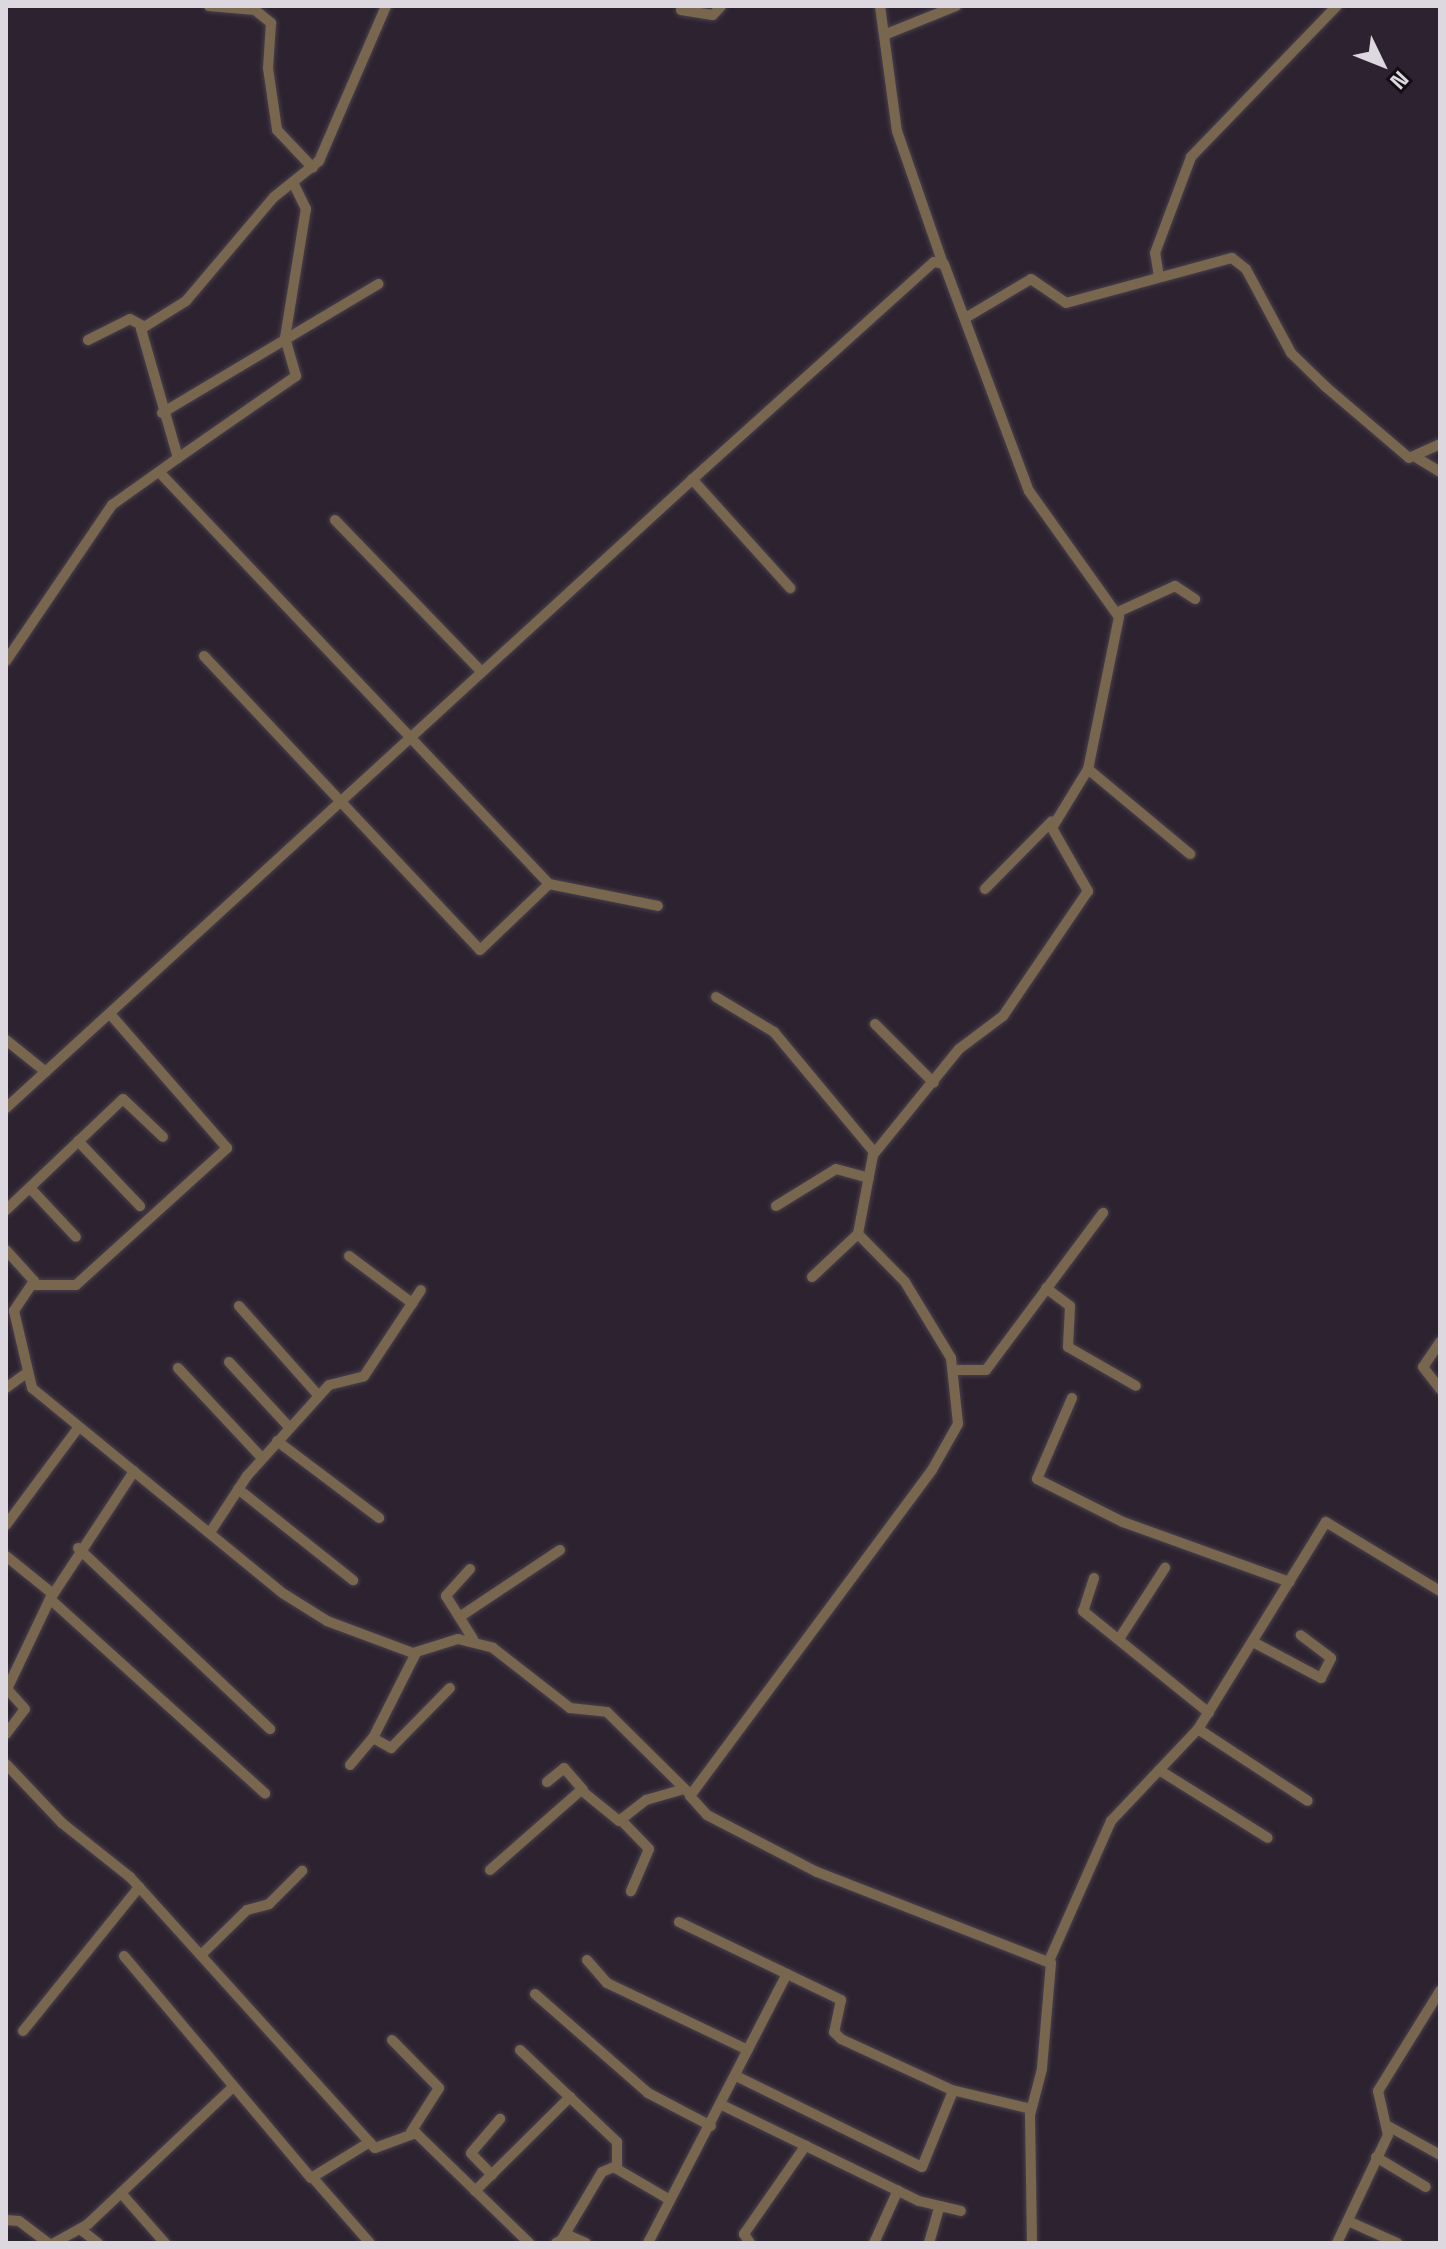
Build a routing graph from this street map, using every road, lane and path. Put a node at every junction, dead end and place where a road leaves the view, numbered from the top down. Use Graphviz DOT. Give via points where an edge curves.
graph roads {
  1 [pos="209,6"];
  2 [pos="386,6"];
  3 [pos="721,6"];
  4 [pos="880,6"];
  5 [pos="956,6"];
  6 [pos="1337,6"];
  7 [pos="681,10"];
  8 [pos="884,35"];
  9 [pos="313,168"];
  10 [pos="293,182"];
  11 [pos="942,261"];
  12 [pos="1159,277"];
  13 [pos="378,284"];
  14 [pos="967,317"];
  15 [pos="143,326"];
  16 [pos="285,338"];
  17 [pos="88,340"];
  18 [pos="162,413"];
  19 [pos="1440,444"];
  20 [pos="178,458"];
  21 [pos="1417,458"];
  22 [pos="1440,472"];
  23 [pos="162,475"];
  24 [pos="692,479"];
  25 [pos="335,520"];
  26 [pos="790,588"];
  27 [pos="1195,599"];
  28 [pos="1118,612"];
  29 [pos="204,656"];
  30 [pos="6,661"];
  31 [pos="482,672"];
  32 [pos="413,735"];
  33 [pos="1088,769"];
  34 [pos="342,800"];
  35 [pos="1052,821"];
  36 [pos="1190,854"];
  37 [pos="549,884"];
  38 [pos="985,889"];
  39 [pos="658,906"];
  40 [pos="716,997"];
  41 [pos="110,1014"];
  42 [pos="875,1024"];
  43 [pos="6,1040"];
  44 [pos="46,1072"];
  45 [pos="934,1083"];
  46 [pos="6,1108"];
  47 [pos="163,1137"];
  48 [pos="78,1141"];
  49 [pos="874,1152"];
  50 [pos="869,1178"];
  51 [pos="30,1188"];
  52 [pos="140,1206"];
  53 [pos="776,1206"];
  54 [pos="6,1210"];
  55 [pos="1103,1213"];
  56 [pos="858,1234"];
  57 [pos="76,1237"];
  58 [pos="6,1250"];
  59 [pos="349,1256"];
  60 [pos="812,1277"];
  61 [pos="34,1285"];
  62 [pos="1046,1288"];
  63 [pos="421,1290"];
  64 [pos="412,1303"];
  65 [pos="239,1306"];
  66 [pos="11,1307"];
  67 [pos="1440,1342"];
  68 [pos="229,1362"];
  69 [pos="178,1368"];
  70 [pos="956,1370"];
  71 [pos="24,1375"];
  72 [pos="1136,1386"];
  73 [pos="6,1388"];
  74 [pos="1440,1389"];
  75 [pos="319,1396"];
  76 [pos="1072,1398"];
  77 [pos="289,1427"];
  78 [pos="78,1428"];
  79 [pos="277,1441"];
  80 [pos="262,1458"];
  81 [pos="134,1471"];
  82 [pos="238,1489"];
  83 [pos="379,1518"];
  84 [pos="6,1525"];
  85 [pos="211,1531"];
  86 [pos="78,1548"];
  87 [pos="560,1550"];
  88 [pos="6,1556"];
  89 [pos="1165,1568"];
  90 [pos="470,1569"];
  91 [pos="1094,1578"];
  92 [pos="353,1580"];
  93 [pos="1290,1582"];
  94 [pos="1440,1591"];
  95 [pos="51,1596"];
  96 [pos="461,1616"];
  97 [pos="1301,1635"];
  98 [pos="473,1639"];
  99 [pos="1119,1639"];
  100 [pos="1255,1643"];
  101 [pos="416,1653"];
  102 [pos="450,1688"];
  103 [pos="1209,1713"];
  104 [pos="270,1729"];
  105 [pos="1198,1729"];
  106 [pos="6,1734"];
  107 [pos="373,1738"];
  108 [pos="6,1764"];
  109 [pos="350,1765"];
  110 [pos="1159,1770"];
  111 [pos="547,1782"];
  112 [pos="583,1790"];
  113 [pos="686,1792"];
  114 [pos="265,1793"];
  115 [pos="1308,1801"];
  116 [pos="622,1821"];
  117 [pos="1268,1838"];
  118 [pos="490,1870"];
  119 [pos="302,1871"];
  120 [pos="139,1887"];
  121 [pos="631,1891"];
  122 [pos="679,1922"];
  123 [pos="201,1955"];
  124 [pos="124,1956"];
  125 [pos="587,1960"];
  126 [pos="1049,1961"];
  127 [pos="787,1974"];
  128 [pos="1440,1991"];
  129 [pos="535,1994"];
  130 [pos="23,2031"];
  131 [pos="392,2040"];
  132 [pos="520,2050"];
  133 [pos="748,2050"];
  134 [pos="736,2076"];
  135 [pos="233,2087"];
  136 [pos="953,2091"];
  137 [pos="570,2097"];
  138 [pos="722,2105"];
  139 [pos="1031,2109"];
  140 [pos="500,2119"];
  141 [pos="711,2126"];
  142 [pos="1388,2126"];
  143 [pos="411,2132"];
  144 [pos="370,2142"];
  145 [pos="806,2145"];
  146 [pos="1440,2155"];
  147 [pos="1376,2157"];
  148 [pos="616,2166"];
  149 [pos="492,2175"];
  150 [pos="313,2178"];
  151 [pos="1426,2187"];
  152 [pos="898,2190"];
  153 [pos="475,2191"];
  154 [pos="121,2193"];
  155 [pos="670,2200"];
  156 [pos="939,2207"];
  157 [pos="961,2211"];
  158 [pos="6,2220"];
  159 [pos="1348,2221"];
  160 [pos="80,2229"];
  161 [pos="559,2241"];
  162 [pos="532,2242"];
  163 [pos="48,2243"];
  164 [pos="54,2243"];
  165 [pos="98,2243"];
  166 [pos="165,2243"];
  167 [pos="370,2243"];
  168 [pos="586,2243"];
  169 [pos="648,2243"];
  170 [pos="750,2243"];
  171 [pos="874,2243"];
  172 [pos="929,2243"];
  173 [pos="1032,2243"];
  174 [pos="1337,2243"];
  175 [pos="1397,2243"];
  1 -- 9 [label="street" via="255,10 271,23 268,68 277,130"];
  2 -- 9 [label="street" via="356,87"];
  3 -- 7 [label="street" via="713,15"];
  4 -- 8 [label="street"];
  5 -- 8 [label="street"];
  6 -- 12 [label="street" via="1191,157 1155,253"];
  8 -- 11 [label="street" via="897,131"];
  9 -- 10 [label="street"];
  10 -- 15 [label="street" via="186,301"];
  10 -- 16 [label="street" via="306,209"];
  11 -- 14 [label="street"];
  11 -- 24 [label="street"];
  12 -- 14 [label="street" via="1066,303 1031,279"];
  12 -- 21 [label="street" via="1218,259 1237,261 1291,353 1397,450"];
  13 -- 16 [label="street"];
  14 -- 28 [label="street" via="1029,491"];
  15 -- 17 [label="street" via="130,319"];
  15 -- 18 [label="street"];
  16 -- 18 [label="street"];
  16 -- 20 [label="street" via="294,378"];
  18 -- 20 [label="street"];
  19 -- 21 [label="street"];
  20 -- 23 [label="street"];
  21 -- 22 [label="street"];
  23 -- 30 [label="street" via="112,505"];
  23 -- 32 [label="street"];
  24 -- 26 [label="street"];
  24 -- 31 [label="street"];
  25 -- 31 [label="street"];
  27 -- 28 [label="street" via="1175,586"];
  28 -- 33 [label="street" via="1105,663 1105,709"];
  29 -- 34 [label="street"];
  31 -- 32 [label="street"];
  32 -- 34 [label="street"];
  32 -- 37 [label="street"];
  33 -- 35 [label="street"];
  33 -- 36 [label="street"];
  34 -- 37 [label="street" via="480,950"];
  34 -- 41 [label="street"];
  35 -- 38 [label="street"];
  35 -- 45 [label="street" via="1059,847 1088,884 1083,905 1003,1016 959,1049"];
  37 -- 39 [label="street"];
  40 -- 49 [label="street" via="774,1032"];
  41 -- 44 [label="street"];
  41 -- 61 [label="street" via="227,1148 76,1285"];
  42 -- 45 [label="street"];
  43 -- 44 [label="street"];
  44 -- 46 [label="street"];
  45 -- 49 [label="street"];
  47 -- 48 [label="street" via="123,1099"];
  48 -- 51 [label="street"];
  48 -- 52 [label="street"];
  49 -- 50 [label="street"];
  50 -- 53 [label="street" via="836,1169"];
  50 -- 56 [label="street"];
  51 -- 54 [label="street"];
  51 -- 57 [label="street"];
  55 -- 62 [label="street"];
  56 -- 60 [label="street"];
  56 -- 70 [label="street" via="905,1282"];
  58 -- 61 [label="street"];
  59 -- 64 [label="street"];
  61 -- 66 [label="street"];
  62 -- 70 [label="street" via="986,1370"];
  62 -- 72 [label="street" via="1070,1306 1068,1347"];
  63 -- 64 [label="street"];
  64 -- 75 [label="street" via="360,1381 335,1380"];
  65 -- 75 [label="street"];
  66 -- 71 [label="street"];
  67 -- 74 [label="street" via="1423,1367"];
  68 -- 77 [label="street"];
  69 -- 80 [label="street"];
  70 -- 113 [label="street" via="958,1424 943,1455"];
  71 -- 73 [label="street"];
  71 -- 78 [label="street"];
  75 -- 77 [label="street"];
  76 -- 93 [label="street" via="1037,1479 1123,1522"];
  77 -- 79 [label="street"];
  78 -- 81 [label="street"];
  78 -- 84 [label="street"];
  79 -- 80 [label="street"];
  79 -- 83 [label="street"];
  80 -- 82 [label="street"];
  81 -- 85 [label="street"];
  81 -- 86 [label="street"];
  82 -- 85 [label="street"];
  82 -- 92 [label="street"];
  85 -- 101 [label="street" via="308,1611"];
  86 -- 95 [label="street"];
  86 -- 104 [label="street"];
  87 -- 96 [label="street"];
  88 -- 95 [label="street"];
  89 -- 99 [label="street"];
  90 -- 96 [label="street" via="446,1594"];
  91 -- 99 [label="street" via="1080,1607"];
  93 -- 94 [label="street" via="1329,1521"];
  93 -- 100 [label="street"];
  95 -- 106 [label="street" via="7,1689 25,1709"];
  95 -- 114 [label="street"];
  96 -- 98 [label="street"];
  97 -- 100 [label="street" via="1331,1658 1321,1678"];
  98 -- 101 [label="street"];
  98 -- 113 [label="street" via="504,1654 570,1708 607,1712"];
  99 -- 103 [label="street"];
  100 -- 103 [label="street"];
  101 -- 107 [label="street"];
  102 -- 107 [label="street" via="391,1748"];
  103 -- 105 [label="street"];
  105 -- 110 [label="street"];
  105 -- 115 [label="street"];
  107 -- 109 [label="street"];
  108 -- 120 [label="street" via="62,1823"];
  110 -- 117 [label="street"];
  110 -- 126 [label="street" via="1111,1821"];
  111 -- 112 [label="street" via="564,1768"];
  112 -- 116 [label="street"];
  112 -- 118 [label="street"];
  113 -- 116 [label="street" via="646,1800"];
  113 -- 126 [label="street" via="707,1815 817,1872"];
  116 -- 121 [label="street" via="649,1849"];
  119 -- 123 [label="street" via="269,1904 247,1910"];
  120 -- 123 [label="street"];
  120 -- 130 [label="street"];
  122 -- 127 [label="street"];
  123 -- 144 [label="street"];
  124 -- 135 [label="street"];
  125 -- 133 [label="street" via="607,1983"];
  126 -- 139 [label="street" via="1042,2069"];
  127 -- 133 [label="street"];
  127 -- 136 [label="street" via="841,2000 837,2037"];
  128 -- 142 [label="street" via="1378,2091"];
  129 -- 141 [label="street" via="648,2093"];
  131 -- 143 [label="street" via="439,2088"];
  132 -- 137 [label="street"];
  133 -- 134 [label="street"];
  134 -- 136 [label="street" via="922,2167"];
  134 -- 138 [label="street"];
  135 -- 150 [label="street"];
  135 -- 154 [label="street"];
  136 -- 139 [label="street"];
  137 -- 148 [label="street" via="619,2144"];
  137 -- 149 [label="street"];
  138 -- 141 [label="street"];
  138 -- 145 [label="street"];
  139 -- 173 [label="street"];
  140 -- 149 [label="street" via="471,2153"];
  141 -- 155 [label="street"];
  142 -- 146 [label="street"];
  142 -- 147 [label="street"];
  143 -- 144 [label="street" via="383,2148"];
  143 -- 153 [label="street"];
  144 -- 150 [label="street"];
  145 -- 152 [label="street"];
  145 -- 170 [label="street" via="744,2234"];
  147 -- 151 [label="street"];
  147 -- 159 [label="street"];
  148 -- 155 [label="street"];
  148 -- 161 [label="street" via="602,2172"];
  149 -- 153 [label="street"];
  150 -- 167 [label="street"];
  152 -- 156 [label="street"];
  152 -- 171 [label="street"];
  153 -- 162 [label="street"];
  154 -- 160 [label="street"];
  154 -- 166 [label="street"];
  155 -- 169 [label="street"];
  156 -- 157 [label="street"];
  156 -- 172 [label="street"];
  158 -- 163 [label="street"];
  159 -- 174 [label="street"];
  159 -- 175 [label="street"];
  160 -- 164 [label="street"];
  160 -- 165 [label="street"];
  161 -- 168 [label="street"];
}
